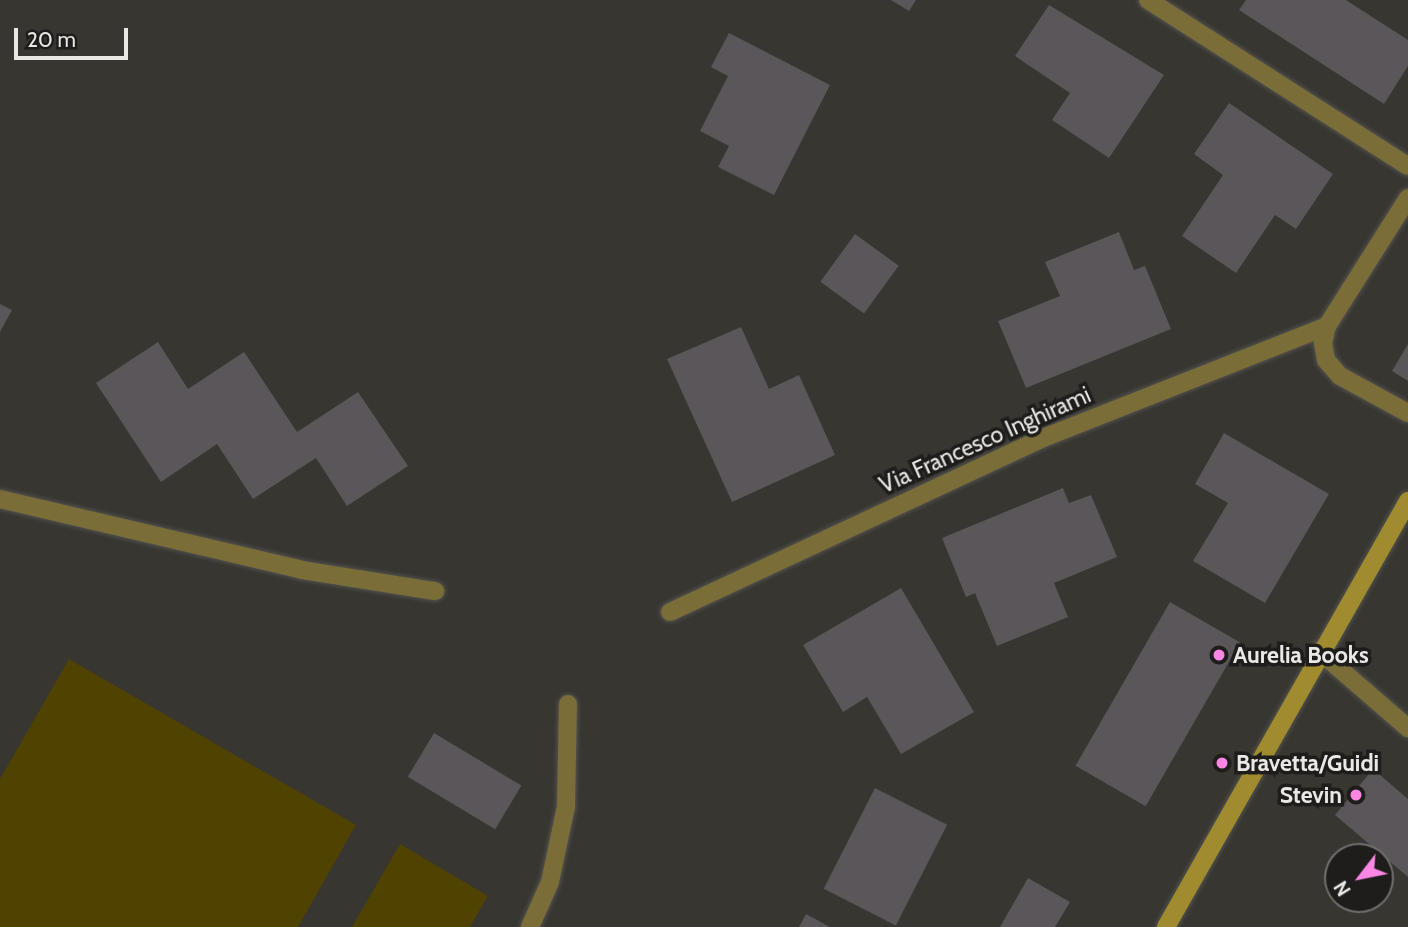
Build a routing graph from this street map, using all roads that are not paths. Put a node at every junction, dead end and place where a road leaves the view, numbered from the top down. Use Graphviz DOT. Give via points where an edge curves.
graph roads {
  1 [pos="1148,0"];
  2 [pos="1408,166"];
  3 [pos="1408,198"];
  4 [pos="1327,326"];
  5 [pos="1408,413"];
  6 [pos="0,499"];
  7 [pos="1408,501"];
  8 [pos="435,591"];
  9 [pos="670,612"];
  10 [pos="1319,651"];
  11 [pos="568,704"];
  12 [pos="1408,728"];
  13 [pos="530,927"];
  14 [pos="1166,927"];
  1 -- 2 [label="street"];
  3 -- 4 [label="street"];
  4 -- 5 [label="street" via="1323,351 1333,370"];
  4 -- 9 [label="street, Via Francesco Inghirami" via="1043,438"];
  6 -- 8 [label="street" via="302,570"];
  7 -- 10 [label="main road"];
  10 -- 12 [label="street"];
  10 -- 14 [label="main road"];
  11 -- 13 [label="street" via="566,807 554,869"];
}
